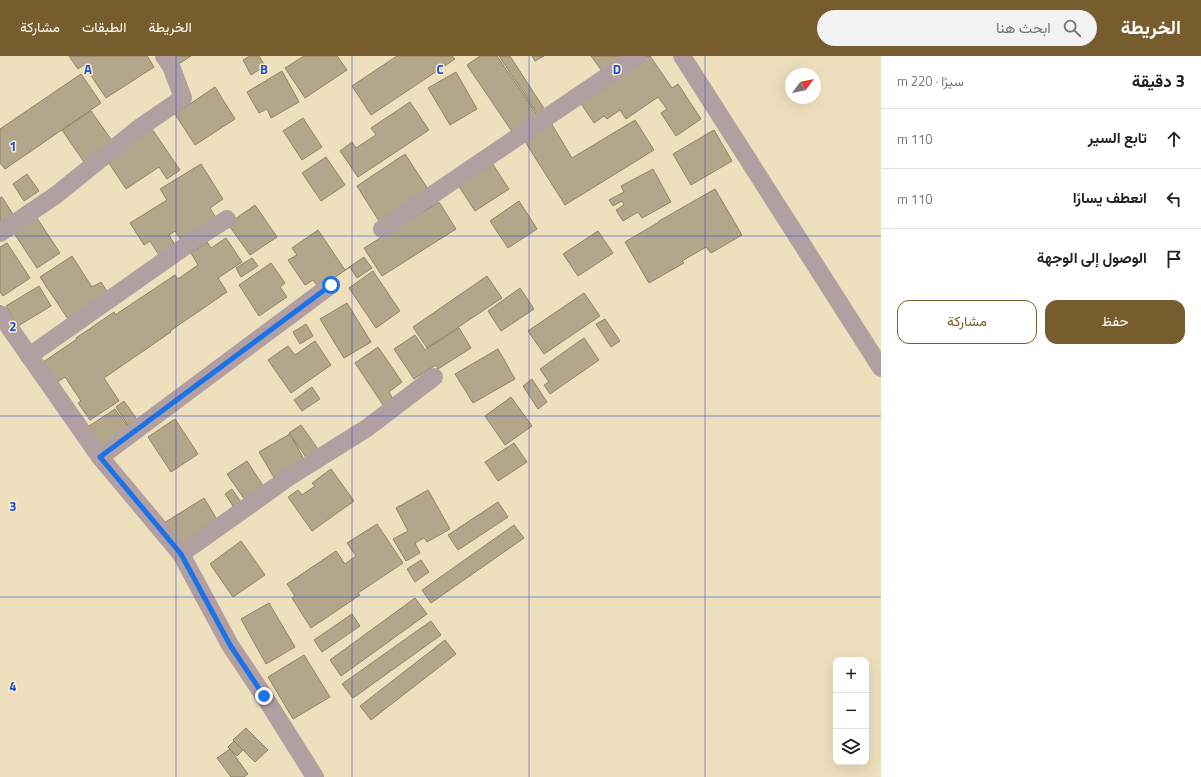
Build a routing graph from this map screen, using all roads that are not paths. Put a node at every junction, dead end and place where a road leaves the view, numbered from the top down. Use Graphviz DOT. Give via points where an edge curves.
graph roads {
  1 [pos="164,56"];
  2 [pos="637,56"];
  3 [pos="682,56"];
  4 [pos="227,219"];
  5 [pos="382,228"];
  6 [pos="0,233"];
  7 [pos="331,285"];
  8 [pos="0,314"];
  9 [pos="29,356"];
  10 [pos="881,368"];
  11 [pos="434,377"];
  12 [pos="100,457"];
  13 [pos="181,554"];
  14 [pos="315,777"];
  1 -- 6 [label="street" via="183,98 139,128 56,195"];
  2 -- 5 [label="street"];
  3 -- 10 [label="street"];
  4 -- 9 [label="street"];
  7 -- 12 [label="street"];
  8 -- 9 [label="street"];
  9 -- 12 [label="street"];
  11 -- 13 [label="street" via="367,428 292,475"];
  12 -- 13 [label="street"];
  13 -- 14 [label="street" via="230,645"];
}
